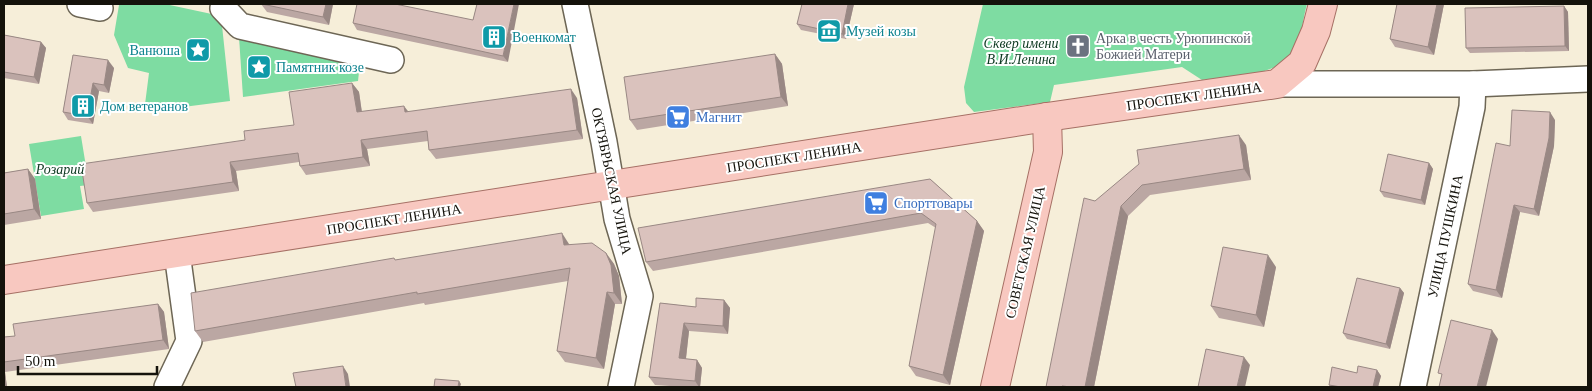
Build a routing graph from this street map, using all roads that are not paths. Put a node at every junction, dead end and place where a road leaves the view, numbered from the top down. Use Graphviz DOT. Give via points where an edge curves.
graph roads {
  1 [pos="575,4"];
  2 [pos="1323,4"];
  3 [pos="224,6"];
  4 [pos="391,60"];
  5 [pos="1588,79"];
  6 [pos="1277,84"];
  7 [pos="1473,84"];
  8 [pos="1047,117"];
  9 [pos="611,186"];
  10 [pos="177,253"];
  11 [pos="4,280"];
  12 [pos="166,387"];
  13 [pos="621,387"];
  14 [pos="995,387"];
  15 [pos="1413,387"];
  1 -- 9 [label="street, ОКТЯБРЬСКАЯ УЛИЦА"];
  2 -- 6 [label="main road" via="1302,63"];
  3 -- 4 [label="street" via="240,26"];
  5 -- 7 [label="street, ПРОСПЕКТ ЛЕНИНА"];
  6 -- 7 [label="street, ПРОСПЕКТ ЛЕНИНА"];
  6 -- 8 [label="main road, ПРОСПЕКТ ЛЕНИНА"];
  7 -- 15 [label="street, УЛИЦА ПУШКИНА" via="1472,107"];
  8 -- 9 [label="main road, ПРОСПЕКТ ЛЕНИНА"];
  8 -- 14 [label="main road, СОВЕТСКАЯ УЛИЦА" via="1048,152"];
  9 -- 10 [label="main road, ПРОСПЕКТ ЛЕНИНА"];
  9 -- 13 [label="street, ОКТЯБРЬСКАЯ УЛИЦА" via="617,220 640,296"];
  10 -- 11 [label="main road, ПРОСПЕКТ ЛЕНИНА"];
  10 -- 12 [label="street" via="190,341"];
}
